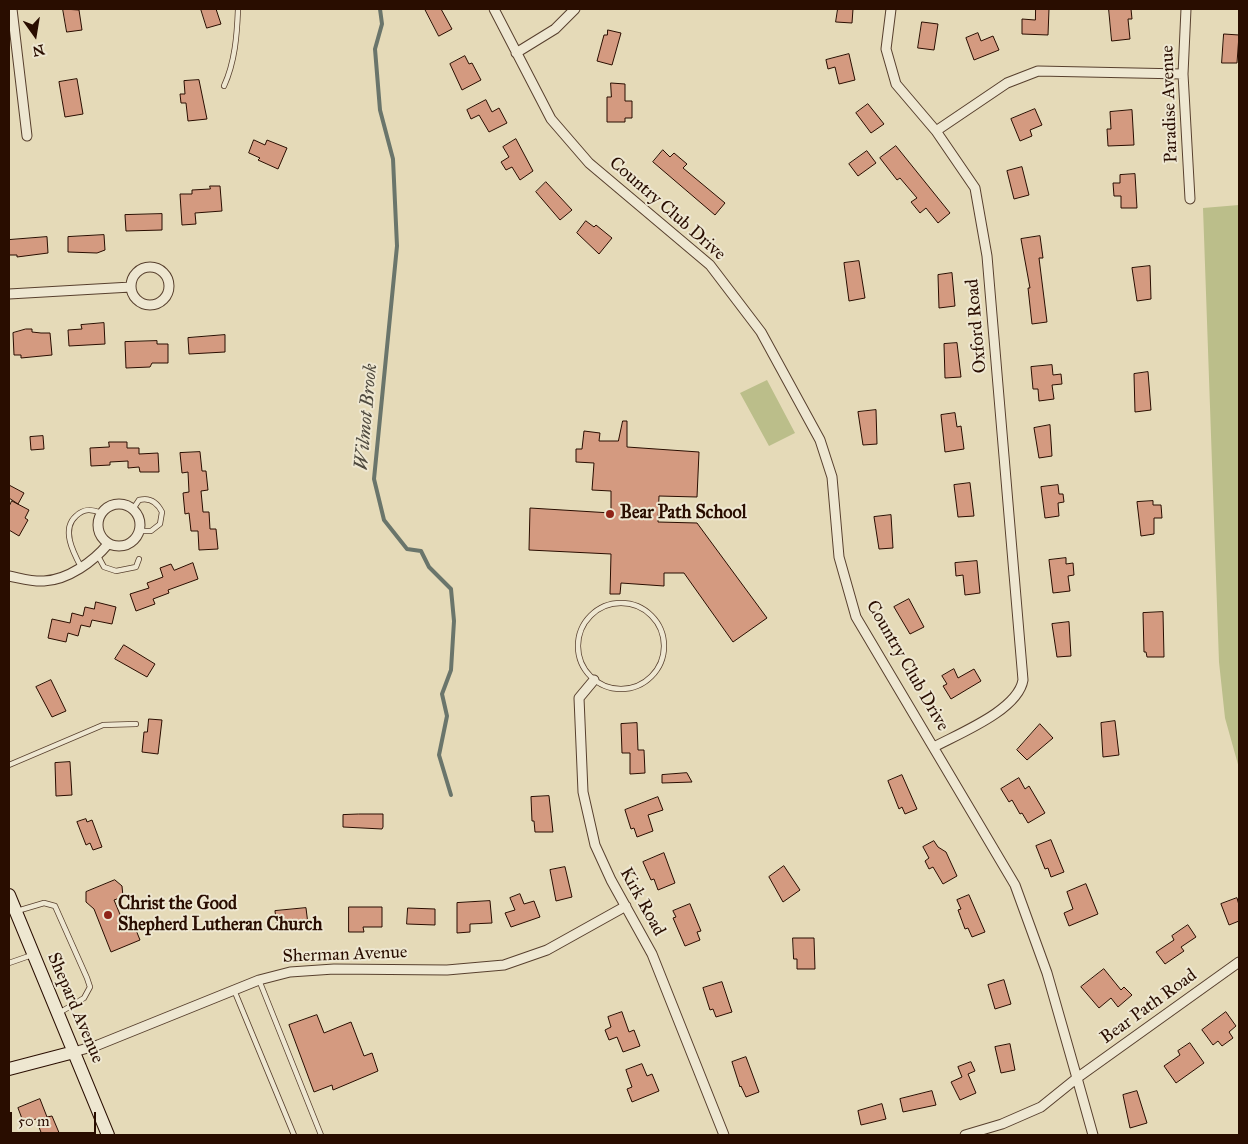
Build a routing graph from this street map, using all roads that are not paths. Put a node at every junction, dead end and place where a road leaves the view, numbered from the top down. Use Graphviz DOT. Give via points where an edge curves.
graph roads {
  1 [pos="12,9"];
  2 [pos="238,9"];
  3 [pos="494,9"];
  4 [pos="575,9"];
  5 [pos="891,9"];
  6 [pos="1186,9"];
  7 [pos="516,52"];
  8 [pos="1183,74"];
  9 [pos="224,86"];
  10 [pos="936,131"];
  11 [pos="27,136"];
  12 [pos="1190,198"];
  13 [pos="130,288"];
  14 [pos="9,294"];
  15 [pos="133,509"];
  16 [pos="101,513"];
  17 [pos="140,531"];
  18 [pos="108,544"];
  19 [pos="98,556"];
  20 [pos="139,559"];
  21 [pos="80,567"];
  22 [pos="9,576"];
  23 [pos="594,680"];
  24 [pos="136,724"];
  25 [pos="934,747"];
  26 [pos="9,765"];
  27 [pos="9,895"];
  28 [pos="626,906"];
  29 [pos="13,911"];
  30 [pos="33,954"];
  31 [pos="1239,962"];
  32 [pos="9,963"];
  33 [pos="259,980"];
  34 [pos="234,990"];
  35 [pos="57,1013"];
  36 [pos="74,1052"];
  37 [pos="9,1069"];
  38 [pos="1077,1078"];
  39 [pos="108,1135"];
  40 [pos="294,1135"];
  41 [pos="321,1135"];
  42 [pos="724,1135"];
  43 [pos="965,1135"];
  44 [pos="1093,1135"];
  1 -- 11 [label="street"];
  2 -- 9 [label="lane" via="231,71"];
  3 -- 7 [label="street, Country Club Drive"];
  4 -- 7 [label="street" via="556,29"];
  5 -- 10 [label="street, Oxford Road" via="886,48 896,84"];
  6 -- 8 [label="street, Paradise Avenue"];
  7 -- 25 [label="street, Country Club Drive" via="551,119 589,163 710,265 761,332 823,449 832,477 839,558 856,616"];
  8 -- 10 [label="street" via="1038,71 1007,83"];
  8 -- 12 [label="street, Paradise Avenue"];
  10 -- 25 [label="street, Oxford Road" via="975,188 987,256 1023,680 1018,694 1006,707"];
  13 -- 13 [label="street" via="136,300 149,305 163,299 169,287 164,274 150,267 136,273"];
  13 -- 14 [label="street"];
  15 -- 16 [label="street" via="120,504"];
  15 -- 17 [label="street" via="140,519"];
  15 -- 17 [label="lane" via="139,500 146,498 162,512 160,524 151,531"];
  16 -- 18 [label="street" via="99,533"];
  16 -- 21 [label="lane" via="94,510 80,512 68,527"];
  17 -- 18 [label="street" via="127,545"];
  18 -- 19 [label="street"];
  19 -- 20 [label="lane" via="104,567 116,571 136,566"];
  19 -- 21 [label="street"];
  21 -- 22 [label="street" via="45,581"];
  23 -- 23 [label="lane" via="615,688 637,686 650,678 664,652 663,637 647,612 622,603 596,611 587,620 580,632 579,652 585,670"];
  23 -- 28 [label="street, Kirk Road" via="579,698 582,792 595,845"];
  24 -- 26 [label="lane" via="103,725"];
  25 -- 38 [label="street, Country Club Drive" via="1015,885 1047,973"];
  27 -- 29 [label="main road, Shepard Avenue"];
  28 -- 33 [label="street, Sherman Avenue" via="547,950 504,965 446,970 302,970"];
  28 -- 42 [label="street, Kirk Road" via="658,969"];
  29 -- 30 [label="main road, Shepard Avenue"];
  29 -- 35 [label="lane" via="44,903 55,906 87,978 90,987 84,998"];
  30 -- 32 [label="lane"];
  30 -- 35 [label="main road, Shepard Avenue"];
  31 -- 38 [label="street, Bear Path Road"];
  33 -- 34 [label="street, Sherman Avenue"];
  33 -- 41 [label="lane"];
  34 -- 36 [label="street, Sherman Avenue"];
  34 -- 40 [label="lane"];
  35 -- 36 [label="main road, Shepard Avenue"];
  36 -- 37 [label="main road, Sherman Avenue"];
  36 -- 39 [label="main road, Shepard Avenue"];
  38 -- 43 [label="street, Bear Path Road" via="1041,1107"];
  38 -- 44 [label="street"];
}
